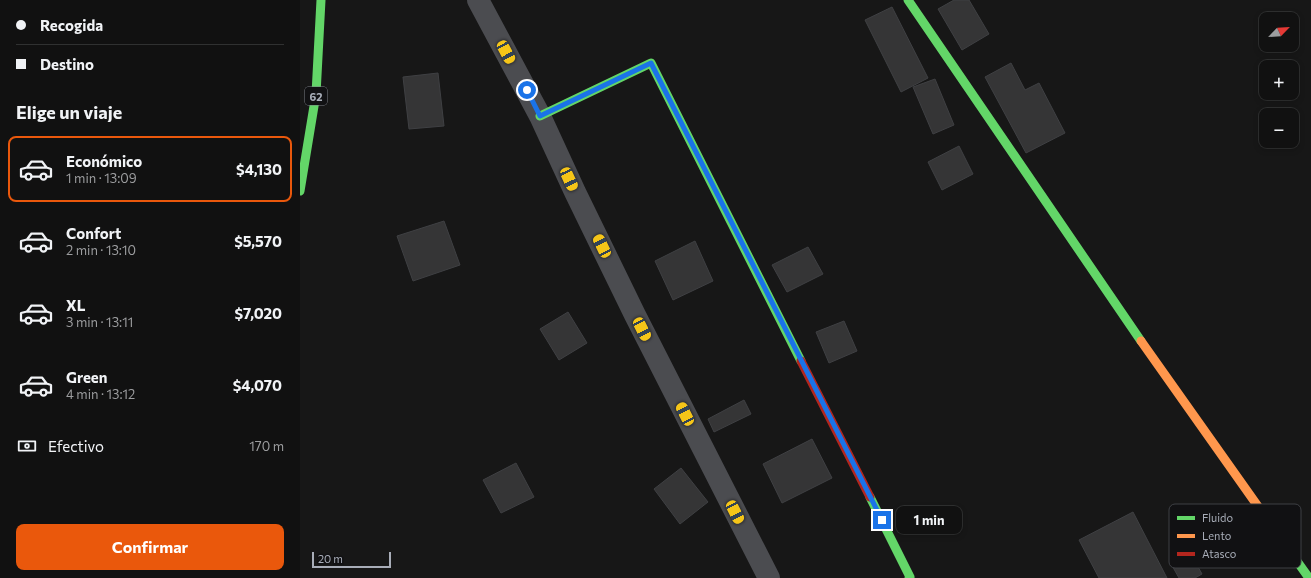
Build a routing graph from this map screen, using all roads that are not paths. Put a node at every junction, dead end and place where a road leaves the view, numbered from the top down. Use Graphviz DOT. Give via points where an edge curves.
graph roads {
  1 [pos="321,0"];
  2 [pos="478,0"];
  3 [pos="908,0"];
  4 [pos="540,116"];
  5 [pos="305,137"];
  6 [pos="300,190"];
  7 [pos="1257,504"];
  8 [pos="1301,567"];
  9 [pos="769,578"];
  10 [pos="909,578"];
  11 [pos="1309,578"];
  1 -- 5 [label="street, 62" via="316,94"];
  2 -- 4 [label="street"];
  3 -- 7 [label="street" via="1134,331"];
  4 -- 9 [label="street" via="635,315"];
  4 -- 10 [label="street" via="651,63"];
  5 -- 6 [label="street, 62"];
  8 -- 11 [label="street"];
}
